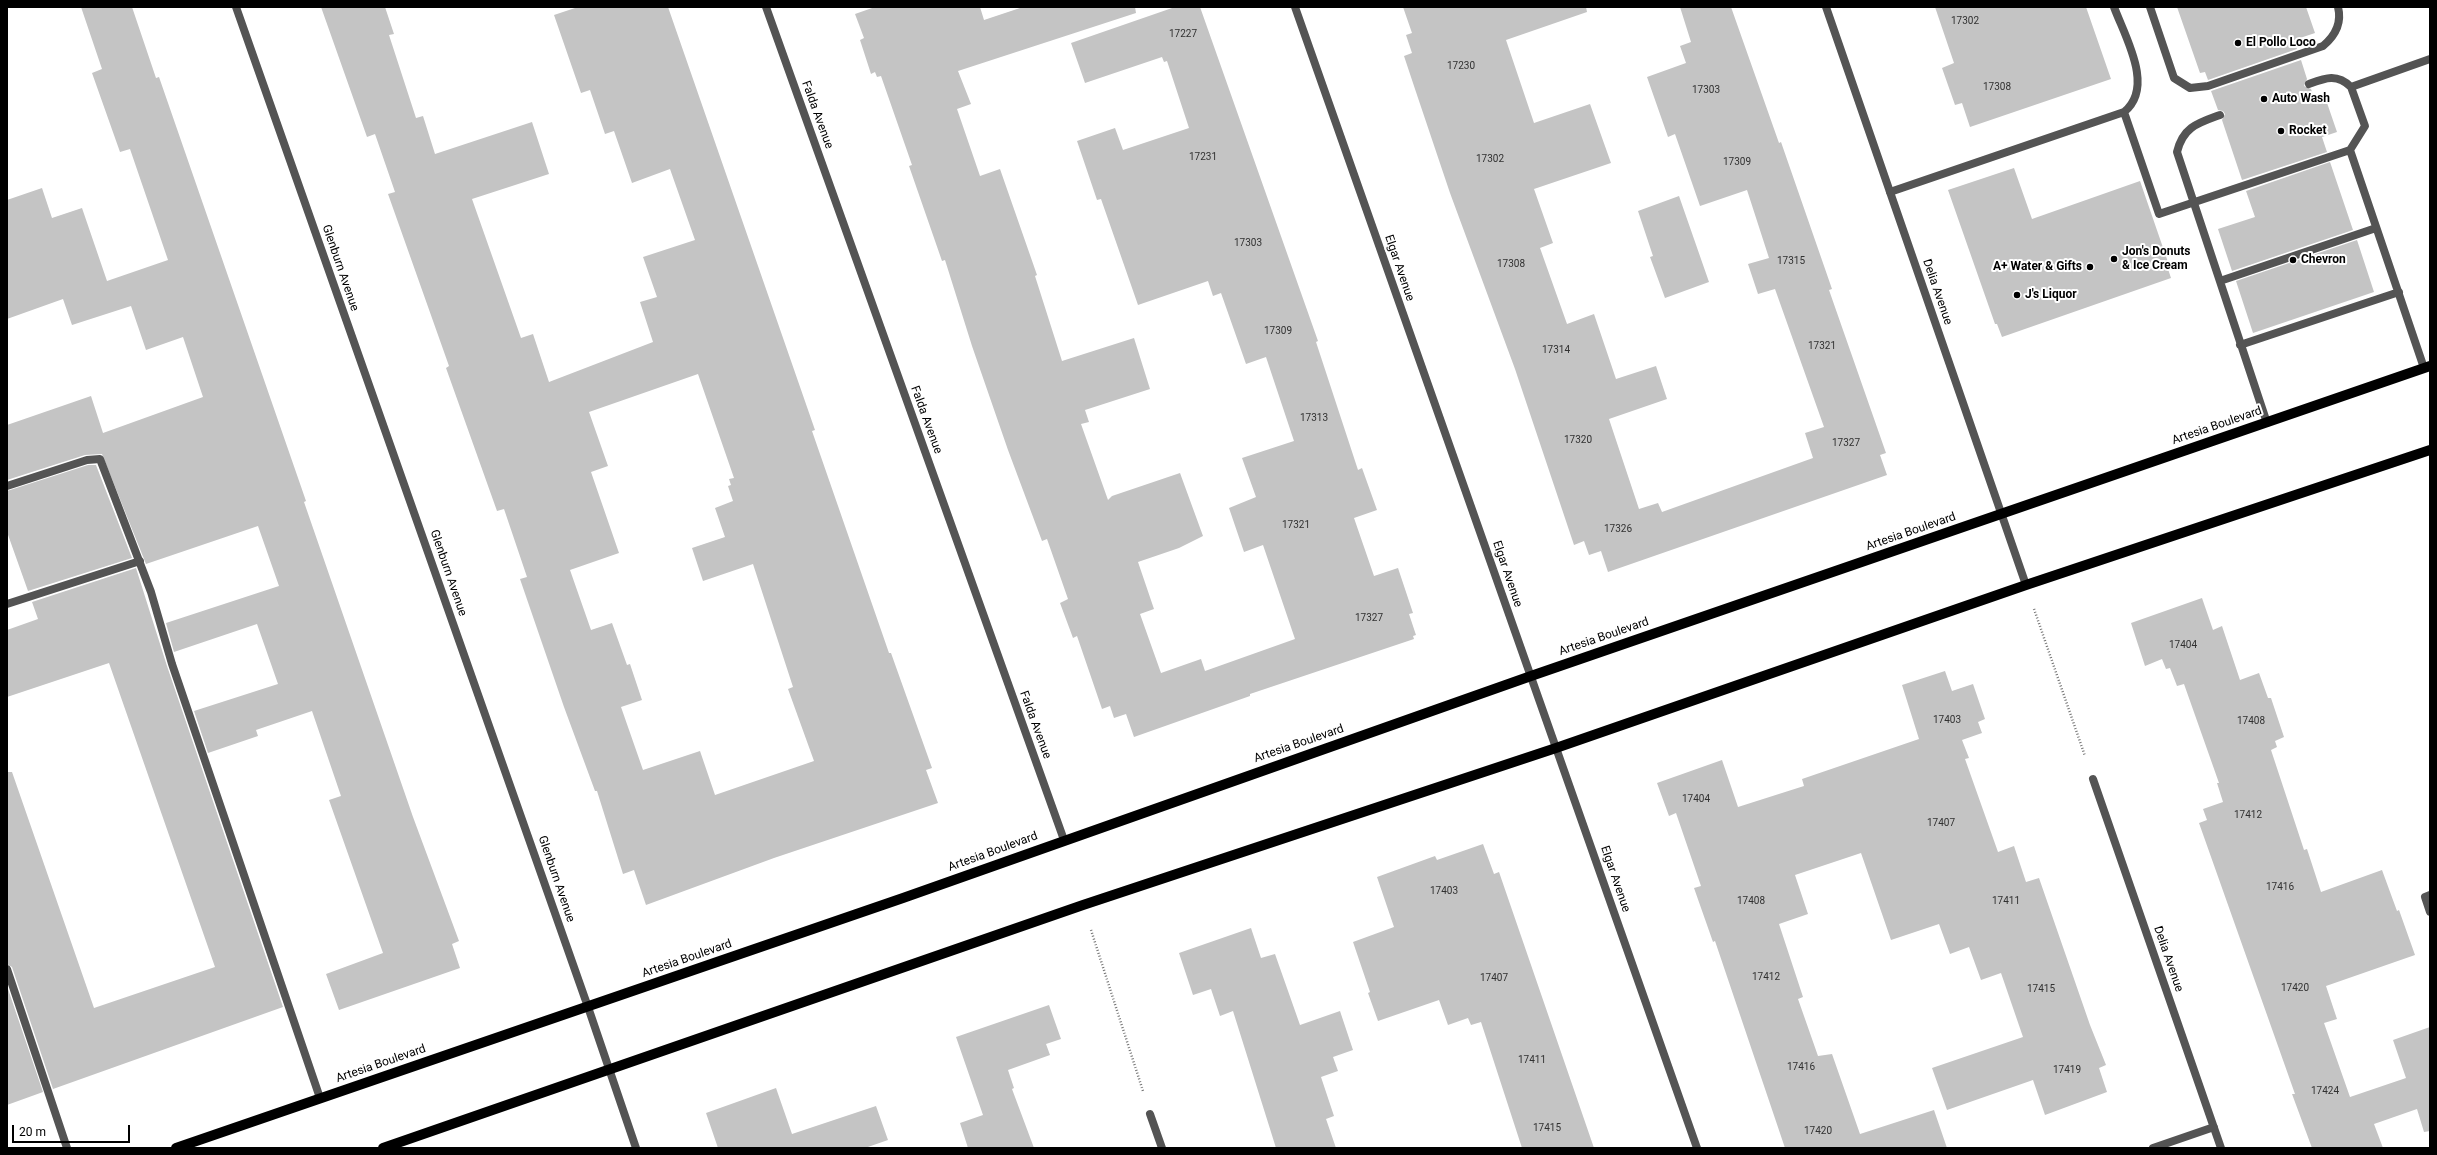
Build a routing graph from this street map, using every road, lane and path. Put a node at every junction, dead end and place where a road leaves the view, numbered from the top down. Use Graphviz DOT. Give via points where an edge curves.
graph roads {
  1 [pos="236,7"];
  2 [pos="766,7"];
  3 [pos="1294,7"];
  4 [pos="1826,7"];
  5 [pos="2114,7"];
  6 [pos="2150,7"];
  7 [pos="2338,7"];
  8 [pos="2430,59"];
  9 [pos="2309,84"];
  10 [pos="2351,87"];
  11 [pos="2124,112"];
  12 [pos="2220,116"];
  13 [pos="2350,150"];
  14 [pos="1890,192"];
  15 [pos="2193,202"];
  16 [pos="2376,228"];
  17 [pos="2220,281"];
  18 [pos="2398,292"];
  19 [pos="2240,344"];
  20 [pos="2427,368"];
  21 [pos="2267,423"];
  22 [pos="2430,450"];
  23 [pos="7,486"];
  24 [pos="2002,514"];
  25 [pos="140,561"];
  26 [pos="2026,585"];
  27 [pos="7,604"];
  28 [pos="1531,676"];
  29 [pos="1556,748"];
  30 [pos="2093,779"];
  31 [pos="1064,840"];
  32 [pos="2430,896"];
  33 [pos="1082,905"];
  34 [pos="2430,912"];
  35 [pos="7,969"];
  36 [pos="588,1007"];
  37 [pos="610,1071"];
  38 [pos="320,1098"];
  39 [pos="1150,1114"];
  40 [pos="2214,1127"];
  41 [pos="67,1148"];
  42 [pos="176,1148"];
  43 [pos="383,1148"];
  44 [pos="636,1148"];
  45 [pos="1162,1148"];
  46 [pos="1698,1148"];
  47 [pos="2153,1148"];
  48 [pos="2221,1148"];
  1 -- 36 [label="street, Glenburn Avenue"];
  2 -- 31 [label="street, Falda Avenue"];
  3 -- 28 [label="street, Elgar Avenue"];
  4 -- 14 [label="street, Delia Avenue"];
  5 -- 11 [label="street" via="2138,77 2136,99"];
  6 -- 7 [label="street" via="2174,78 2190,88 2208,86 2322,46 2331,40 2338,26"];
  8 -- 10 [label="street"];
  9 -- 10 [label="street" via="2331,77 2345,81"];
  10 -- 13 [label="street" via="2365,126"];
  11 -- 14 [label="street"];
  11 -- 15 [label="street" via="2159,214"];
  12 -- 15 [label="street" via="2195,125 2181,137 2177,152"];
  13 -- 15 [label="street"];
  13 -- 16 [label="street"];
  14 -- 24 [label="street, Delia Avenue"];
  15 -- 17 [label="street"];
  16 -- 17 [label="street"];
  16 -- 18 [label="street"];
  17 -- 19 [label="street"];
  18 -- 19 [label="street"];
  18 -- 20 [label="street"];
  19 -- 21 [label="street"];
  20 -- 21 [label="main road, Artesia Boulevard"];
  21 -- 24 [label="main road, Artesia Boulevard"];
  22 -- 26 [label="main road"];
  23 -- 25 [label="street" via="87,460 100,459"];
  24 -- 26 [label="street, Delia Avenue"];
  24 -- 28 [label="main road, Artesia Boulevard"];
  25 -- 27 [label="street"];
  25 -- 38 [label="street" via="152,592 172,664"];
  26 -- 29 [label="main road"];
  26 -- 30 [label="path"];
  28 -- 29 [label="street, Elgar Avenue"];
  28 -- 31 [label="main road, Artesia Boulevard"];
  29 -- 33 [label="main road"];
  29 -- 46 [label="street, Elgar Avenue"];
  30 -- 40 [label="street, Delia Avenue"];
  31 -- 36 [label="main road, Artesia Boulevard"];
  32 -- 34 [label="street" via="2425,897"];
  33 -- 37 [label="main road"];
  33 -- 39 [label="path"];
  35 -- 41 [label="street"];
  36 -- 37 [label="street, Glenburn Avenue"];
  36 -- 38 [label="main road, Artesia Boulevard"];
  37 -- 43 [label="main road"];
  37 -- 44 [label="street, Glenburn Avenue"];
  38 -- 42 [label="main road, Artesia Boulevard"];
  39 -- 45 [label="street"];
  40 -- 47 [label="street"];
  40 -- 48 [label="street, Delia Avenue"];
}
